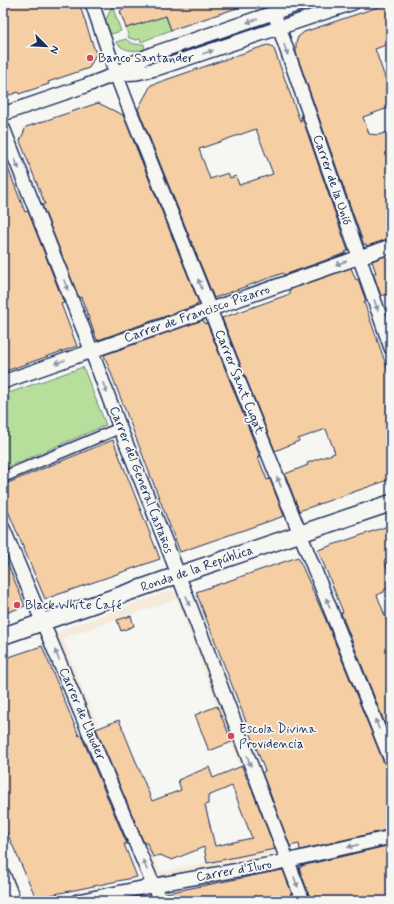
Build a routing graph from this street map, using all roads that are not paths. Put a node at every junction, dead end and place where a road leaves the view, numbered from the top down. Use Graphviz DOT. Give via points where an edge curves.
graph roads {
  1 [pos="92,3"];
  2 [pos="353,3"];
  3 [pos="297,4"];
  4 [pos="274,13"];
  5 [pos="300,21"];
  6 [pos="279,28"];
  7 [pos="116,74"];
  8 [pos="3,114"];
  9 [pos="3,128"];
  10 [pos="391,246"];
  11 [pos="359,257"];
  12 [pos="211,310"];
  13 [pos="391,348"];
  14 [pos="91,352"];
  15 [pos="3,382"];
  16 [pos="120,428"];
  17 [pos="3,477"];
  18 [pos="391,503"];
  19 [pos="3,528"];
  20 [pos="300,534"];
  21 [pos="178,575"];
  22 [pos="43,622"];
  23 [pos="3,636"];
  24 [pos="391,760"];
  25 [pos="391,837"];
  26 [pos="288,860"];
  27 [pos="3,874"];
  28 [pos="154,886"];
  29 [pos="14,901"];
  30 [pos="77,901"];
  31 [pos="160,901"];
  32 [pos="303,901"];
  1 -- 7 [label="street, Carrer Sant Cugat"];
  2 -- 5 [label="street"];
  3 -- 4 [label="street"];
  3 -- 5 [label="street"];
  4 -- 6 [label="street, Carrer de la Unió"];
  4 -- 7 [label="street, one-way" via="152,54"];
  5 -- 6 [label="street"];
  7 -- 6 [label="street, one-way" via="156,69"];
  6 -- 11 [label="street, Carrer de la Unió, one-way"];
  7 -- 8 [label="street"];
  12 -- 7 [label="street, Carrer Sant Cugat, one-way"];
  9 -- 14 [label="street, Carrer del General Castaños, one-way"];
  10 -- 11 [label="street, Carrer de Francisco Pizarro"];
  11 -- 12 [label="street, Carrer de Francisco Pizarro, one-way"];
  11 -- 13 [label="street, Carrer de la Unió, one-way"];
  12 -- 14 [label="street, Carrer de Francisco Pizarro"];
  20 -- 12 [label="street, Carrer Sant Cugat, one-way"];
  14 -- 15 [label="street, Carrer de Francisco Pizarro, one-way"];
  14 -- 16 [label="street, Carrer del General Castaños, one-way"];
  16 -- 17 [label="street"];
  16 -- 21 [label="street, Carrer del General Castaños"];
  18 -- 20 [label="street, Ronda de la República"];
  19 -- 22 [label="street, Carrer de Llauder"];
  20 -- 21 [label="street, Ronda de la República"];
  24 -- 20 [label="street, Carrer Sant Cugat, one-way"];
  21 -- 22 [label="street, Ronda de la República"];
  21 -- 26 [label="street, Carrer del General Castaños, one-way"];
  22 -- 23 [label="street, Ronda de la República"];
  28 -- 22 [label="street, Carrer de Llauder, one-way"];
  25 -- 26 [label="street, Carrer d'Iluro, one-way"];
  26 -- 28 [label="street, Carrer d'Iluro"];
  26 -- 32 [label="street, Carrer del General Castaños, one-way"];
  27 -- 29 [label="street"];
  28 -- 30 [label="street, Carrer d'Iluro"];
  28 -- 31 [label="street, Carrer de Llauder"];
}
